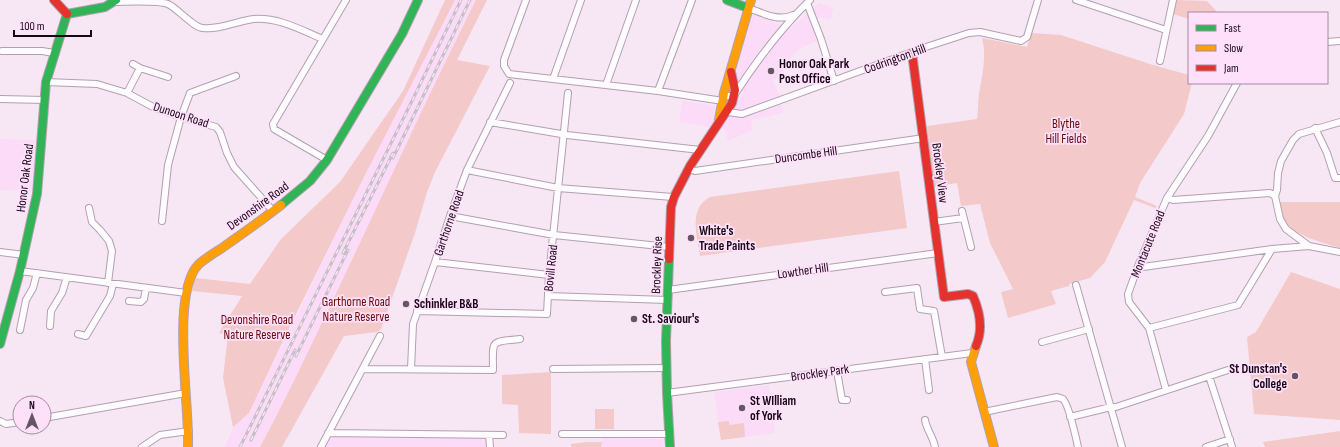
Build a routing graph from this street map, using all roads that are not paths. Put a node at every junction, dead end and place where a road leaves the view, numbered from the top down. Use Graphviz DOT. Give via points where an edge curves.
graph roads {
  1 [pos="54,0"];
  2 [pos="346,0"];
  3 [pos="418,0"];
  4 [pos="526,0"];
  5 [pos="581,0"];
  6 [pos="636,0"];
  7 [pos="692,0"];
  8 [pos="727,0"];
  9 [pos="1038,0"];
  10 [pos="1076,0"];
  11 [pos="1173,0"];
  12 [pos="115,1"];
  13 [pos="809,2"];
  14 [pos="1096,3"];
  15 [pos="750,4"];
  16 [pos="798,12"];
  17 [pos="67,14"];
  18 [pos="778,19"];
  19 [pos="1166,30"];
  20 [pos="780,32"];
  21 [pos="323,39"];
  22 [pos="1340,41"];
  23 [pos="1328,42"];
  24 [pos="2,51"];
  25 [pos="54,53"];
  26 [pos="912,53"];
  27 [pos="1160,61"];
  28 [pos="133,64"];
  29 [pos="140,68"];
  30 [pos="236,76"];
  31 [pos="168,77"];
  32 [pos="553,79"];
  33 [pos="834,81"];
  34 [pos="46,82"];
  35 [pos="510,83"];
  36 [pos="1236,84"];
  37 [pos="606,85"];
  38 [pos="658,91"];
  39 [pos="727,91"];
  40 [pos="127,93"];
  41 [pos="568,93"];
  42 [pos="735,94"];
  43 [pos="0,100"];
  44 [pos="45,100"];
  45 [pos="728,112"];
  46 [pos="181,117"];
  47 [pos="719,121"];
  48 [pos="490,122"];
  49 [pos="1340,122"];
  50 [pos="1315,128"];
  51 [pos="564,135"];
  52 [pos="924,138"];
  53 [pos="700,150"];
  54 [pos="327,160"];
  55 [pos="689,169"];
  56 [pos="467,170"];
  57 [pos="1340,178"];
  58 [pos="558,188"];
  59 [pos="1275,196"];
  60 [pos="673,197"];
  61 [pos="1167,198"];
  62 [pos="89,208"];
  63 [pos="273,211"];
  64 [pos="962,211"];
  65 [pos="450,216"];
  66 [pos="963,218"];
  67 [pos="162,221"];
  68 [pos="934,222"];
  69 [pos="554,235"];
  70 [pos="1309,246"];
  71 [pos="669,247"];
  72 [pos="971,247"];
  73 [pos="1272,249"];
  74 [pos="0,252"];
  75 [pos="938,252"];
  76 [pos="1340,252"];
  77 [pos="24,255"];
  78 [pos="435,262"];
  79 [pos="1138,266"];
  80 [pos="20,271"];
  81 [pos="37,273"];
  82 [pos="549,275"];
  83 [pos="67,277"];
  84 [pos="110,283"];
  85 [pos="1076,285"];
  86 [pos="146,288"];
  87 [pos="668,290"];
  88 [pos="885,292"];
  89 [pos="186,293"];
  90 [pos="548,296"];
  91 [pos="667,300"];
  92 [pos="129,301"];
  93 [pos="417,311"];
  94 [pos="50,326"];
  95 [pos="1149,328"];
  96 [pos="1088,329"];
  97 [pos="20,330"];
  98 [pos="78,334"];
  99 [pos="380,336"];
  100 [pos="520,339"];
  101 [pos="1042,342"];
  102 [pos="0,344"];
  103 [pos="972,353"];
  104 [pos="942,357"];
  105 [pos="925,360"];
  106 [pos="666,368"];
  107 [pos="1234,368"];
  108 [pos="363,369"];
  109 [pos="411,369"];
  110 [pos="552,369"];
  111 [pos="837,371"];
  112 [pos="1209,376"];
  113 [pos="929,390"];
  114 [pos="1166,390"];
  115 [pos="186,393"];
  116 [pos="667,393"];
  117 [pos="847,400"];
  118 [pos="1111,407"];
  119 [pos="984,412"];
  120 [pos="52,417"];
  121 [pos="1070,417"];
  122 [pos="925,420"];
  123 [pos="0,421"];
  124 [pos="12,423"];
  125 [pos="189,431"];
  126 [pos="328,434"];
  127 [pos="562,434"];
  128 [pos="669,434"];
  129 [pos="489,435"];
  130 [pos="503,435"];
  131 [pos="1230,439"];
  132 [pos="142,447"];
  133 [pos="188,447"];
  134 [pos="321,447"];
  135 [pos="490,447"];
  136 [pos="670,447"];
  137 [pos="935,447"];
  138 [pos="994,447"];
  139 [pos="1078,447"];
  140 [pos="1122,447"];
  141 [pos="1206,447"];
  142 [pos="1232,447"];
  1 -- 17 [label="street"];
  2 -- 21 [label="street"];
  3 -- 54 [label="street, Devonshire Road" via="402,34"];
  4 -- 32 [label="street" via="504,63 507,71 513,75"];
  5 -- 32 [label="street"];
  6 -- 37 [label="street"];
  7 -- 38 [label="street"];
  8 -- 15 [label="street"];
  9 -- 26 [label="street, Codrington Hill" via="1027,37 1021,41 974,32"];
  10 -- 14 [label="street"];
  11 -- 19 [label="street"];
  12 -- 17 [label="street" via="105,7"];
  12 -- 21 [label="street" via="169,4 200,28 254,19 272,20"];
  13 -- 16 [label="street"];
  13 -- 33 [label="street"];
  14 -- 19 [label="street"];
  15 -- 18 [label="street"];
  15 -- 39 [label="street"];
  16 -- 18 [label="street" via="787,18"];
  16 -- 20 [label="street"];
  17 -- 25 [label="street, Honor Oak Road"];
  18 -- 20 [label="street" via="781,24"];
  19 -- 27 [label="street"];
  20 -- 42 [label="street"];
  21 -- 54 [label="street" via="273,124 274,129"];
  22 -- 23 [label="street"];
  24 -- 25 [label="street"];
  25 -- 34 [label="street, Honor Oak Road"];
  26 -- 33 [label="street, Codrington Hill"];
  26 -- 52 [label="street, Brockley View"];
  28 -- 29 [label="street"];
  29 -- 31 [label="street"];
  29 -- 40 [label="street"];
  30 -- 46 [label="street" via="190,93"];
  32 -- 37 [label="street"];
  33 -- 45 [label="street, Codrington Hill" via="742,114"];
  34 -- 40 [label="street, Dunoon Road" via="96,84"];
  34 -- 44 [label="street, Honor Oak Road"];
  35 -- 48 [label="street, Garthorne Road"];
  36 -- 61 [label="street" via="1208,136"];
  37 -- 38 [label="street"];
  38 -- 39 [label="street"];
  39 -- 42 [label="street"];
  39 -- 47 [label="street"];
  40 -- 46 [label="street, Dunoon Road"];
  41 -- 51 [label="street, Bovill Road"];
  42 -- 45 [label="street"];
  43 -- 44 [label="street"];
  44 -- 77 [label="street, Honor Oak Road" via="37,194"];
  45 -- 47 [label="street"];
  46 -- 63 [label="street, Dunoon Road" via="219,130 226,153 234,167"];
  46 -- 67 [label="street" via="168,165"];
  47 -- 53 [label="street, Brockley Rise"];
  48 -- 51 [label="street"];
  48 -- 56 [label="street, Garthorne Road"];
  49 -- 50 [label="street"];
  50 -- 57 [label="street" via="1335,178"];
  50 -- 59 [label="street" via="1299,134 1289,145 1281,161"];
  51 -- 53 [label="street"];
  51 -- 58 [label="street, Bovill Road"];
  52 -- 55 [label="street, Duncombe Hill" via="695,171"];
  52 -- 68 [label="street, Brockley View"];
  53 -- 55 [label="street, Brockley Rise"];
  54 -- 63 [label="street, Devonshire Road" via="305,186"];
  55 -- 60 [label="street, Brockley Rise"];
  56 -- 58 [label="street"];
  56 -- 65 [label="street, Garthorne Road"];
  58 -- 60 [label="street"];
  58 -- 69 [label="street, Bovill Road"];
  59 -- 61 [label="street, Montacute Road" via="1270,193 1173,200"];
  59 -- 70 [label="street" via="1280,219 1286,229"];
  60 -- 71 [label="street, Brockley Rise"];
  61 -- 79 [label="street, Montacute Road"];
  62 -- 84 [label="street" via="92,222 109,242 112,251"];
  63 -- 89 [label="street, Devonshire Road" via="199,264 193,272"];
  64 -- 66 [label="street"];
  65 -- 69 [label="street"];
  65 -- 78 [label="street, Garthorne Road"];
  66 -- 68 [label="street"];
  66 -- 72 [label="street"];
  68 -- 75 [label="street, Brockley View"];
  69 -- 71 [label="street"];
  69 -- 82 [label="street, Bovill Road"];
  70 -- 73 [label="street"];
  70 -- 76 [label="street"];
  71 -- 87 [label="street, Brockley Rise"];
  73 -- 79 [label="street"];
  73 -- 95 [label="street" via="1238,305"];
  74 -- 77 [label="street"];
  75 -- 87 [label="street, Lowther Hill"];
  75 -- 103 [label="street, Brockley View" via="944,297 968,294 975,301 980,336"];
  77 -- 80 [label="street, Honor Oak Road"];
  78 -- 82 [label="street"];
  78 -- 93 [label="street, Garthorne Road"];
  79 -- 95 [label="street, Montacute Road" via="1128,294 1128,302"];
  80 -- 81 [label="street"];
  80 -- 102 [label="street, Honor Oak Road"];
  81 -- 83 [label="street"];
  81 -- 97 [label="street" via="26,300"];
  82 -- 90 [label="street, Bovill Road"];
  83 -- 84 [label="street"];
  83 -- 94 [label="street" via="51,312"];
  84 -- 86 [label="street"];
  84 -- 98 [label="street" via="110,296 86,336"];
  85 -- 96 [label="street"];
  86 -- 89 [label="street"];
  86 -- 92 [label="street" via="141,302"];
  87 -- 91 [label="street, Brockley Rise"];
  88 -- 104 [label="street" via="917,288 920,309 934,311"];
  89 -- 115 [label="street, Devonshire Road"];
  90 -- 91 [label="street"];
  90 -- 93 [label="street, Bovill Road" via="547,314"];
  91 -- 106 [label="street, Brockley Rise"];
  93 -- 109 [label="street, Garthorne Road" via="413,324"];
  95 -- 114 [label="street, Montacute Road"];
  96 -- 101 [label="street"];
  96 -- 118 [label="street"];
  99 -- 108 [label="street"];
  100 -- 109 [label="street" via="495,343 493,370"];
  103 -- 104 [label="street, Brockley Park"];
  103 -- 119 [label="street" via="973,372"];
  104 -- 105 [label="street, Brockley Park"];
  105 -- 111 [label="street, Brockley Park"];
  105 -- 113 [label="street"];
  106 -- 110 [label="street"];
  106 -- 116 [label="street, Brockley Rise"];
  107 -- 112 [label="street"];
  108 -- 109 [label="street"];
  108 -- 126 [label="street"];
  111 -- 116 [label="street, Brockley Park"];
  111 -- 117 [label="street" via="842,400"];
  112 -- 114 [label="street"];
  112 -- 131 [label="street"];
  114 -- 118 [label="street"];
  115 -- 120 [label="street"];
  115 -- 125 [label="street, Devonshire Road"];
  116 -- 128 [label="street, Brockley Rise"];
  118 -- 121 [label="street"];
  118 -- 140 [label="street"];
  119 -- 121 [label="street" via="1057,397 1065,401"];
  119 -- 138 [label="street"];
  121 -- 139 [label="street"];
  122 -- 137 [label="street"];
  123 -- 124 [label="street"];
  125 -- 132 [label="street" via="160,435"];
  125 -- 133 [label="street, Devonshire Road"];
  126 -- 129 [label="street"];
  126 -- 134 [label="street"];
  127 -- 128 [label="street"];
  128 -- 136 [label="street, Brockley Rise"];
  129 -- 130 [label="street"];
  129 -- 135 [label="street"];
  131 -- 141 [label="street"];
  131 -- 142 [label="street"];
}
